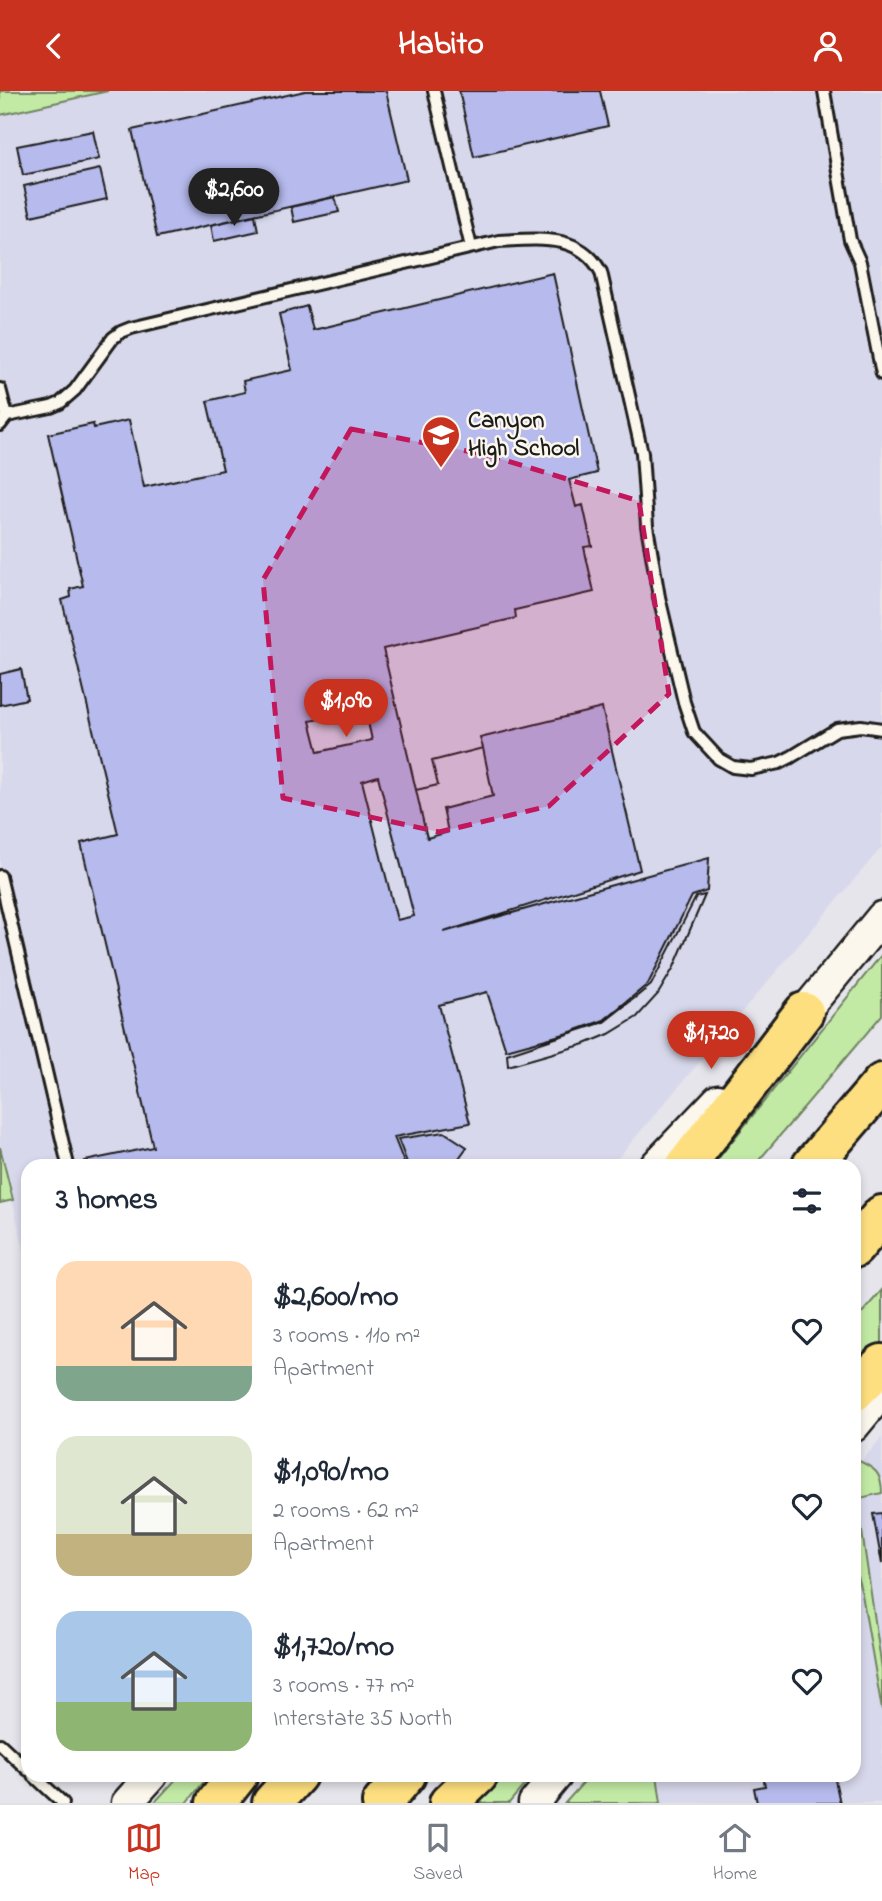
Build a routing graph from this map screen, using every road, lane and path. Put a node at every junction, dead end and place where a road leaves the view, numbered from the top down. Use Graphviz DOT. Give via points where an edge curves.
graph roads {
  1 [pos="434,91"];
  2 [pos="824,91"];
  3 [pos="471,247"];
  4 [pos="882,374"];
  5 [pos="0,389"];
  6 [pos="3,421"];
  7 [pos="882,729"];
  8 [pos="0,876"];
  9 [pos="882,917"];
  10 [pos="804,1012"];
  11 [pos="882,1083"];
  12 [pos="67,1159"];
  13 [pos="661,1159"];
  14 [pos="691,1159"];
  15 [pos="817,1159"];
  16 [pos="882,1215"];
  17 [pos="861,1240"];
  18 [pos="882,1364"];
  19 [pos="861,1385"];
  20 [pos="882,1392"];
  21 [pos="861,1418"];
  22 [pos="0,1744"];
  23 [pos="21,1764"];
  24 [pos="40,1782"];
  25 [pos="146,1782"];
  26 [pos="232,1782"];
  27 [pos="291,1782"];
  28 [pos="400,1782"];
  29 [pos="471,1782"];
  30 [pos="552,1782"];
  31 [pos="63,1803"];
  32 [pos="127,1803"];
  33 [pos="216,1803"];
  34 [pos="272,1803"];
  35 [pos="382,1803"];
  36 [pos="449,1803"];
  37 [pos="534,1803"];
  1 -- 3 [label="lane"];
  2 -- 4 [label="lane" via="850,240 860,262"];
  3 -- 6 [label="lane" via="131,328 114,338 60,403"];
  3 -- 7 [label="lane" via="499,241 558,241 584,251 601,272 642,453 647,526 659,597 694,732 733,767 751,769 779,763 829,732 861,726"];
  5 -- 6 [label="lane"];
  8 -- 12 [label="lane"];
  9 -- 10 [label="main road"];
  10 -- 13 [label="main road"];
  10 -- 14 [label="highway"];
  11 -- 15 [label="highway"];
  16 -- 17 [label="highway"];
  18 -- 19 [label="highway"];
  20 -- 21 [label="main road"];
  22 -- 23 [label="lane"];
  24 -- 31 [label="lane"];
  25 -- 32 [label="main road"];
  26 -- 33 [label="highway"];
  27 -- 34 [label="highway"];
  28 -- 35 [label="highway"];
  29 -- 36 [label="highway"];
  30 -- 37 [label="main road"];
}
